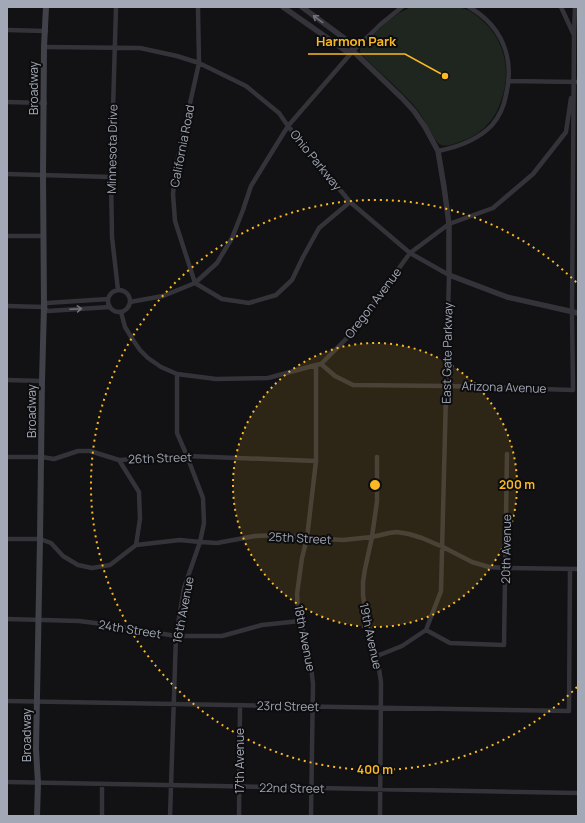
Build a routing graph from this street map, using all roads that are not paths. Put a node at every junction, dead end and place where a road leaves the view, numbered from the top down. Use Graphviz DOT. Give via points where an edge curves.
graph roads {
  1 [pos="46,7"];
  2 [pos="116,7"];
  3 [pos="198,7"];
  4 [pos="283,7"];
  5 [pos="303,7"];
  6 [pos="402,7"];
  7 [pos="469,7"];
  8 [pos="561,7"];
  9 [pos="575,7"];
  10 [pos="7,30"];
  11 [pos="46,31"];
  12 [pos="574,33"];
  13 [pos="44,47"];
  14 [pos="115,47"];
  15 [pos="353,51"];
  16 [pos="199,63"];
  17 [pos="508,81"];
  18 [pos="576,82"];
  19 [pos="7,102"];
  20 [pos="44,103"];
  21 [pos="288,126"];
  22 [pos="438,152"];
  23 [pos="7,174"];
  24 [pos="43,175"];
  25 [pos="111,177"];
  26 [pos="350,202"];
  27 [pos="449,224"];
  28 [pos="7,236"];
  29 [pos="44,236"];
  30 [pos="410,253"];
  31 [pos="449,275"];
  32 [pos="195,283"];
  33 [pos="118,290"];
  34 [pos="108,299"];
  35 [pos="130,302"];
  36 [pos="7,306"];
  37 [pos="44,307"];
  38 [pos="110,307"];
  39 [pos="121,312"];
  40 [pos="575,313"];
  41 [pos="318,364"];
  42 [pos="177,374"];
  43 [pos="7,380"];
  44 [pos="42,381"];
  45 [pos="446,386"];
  46 [pos="507,454"];
  47 [pos="187,456"];
  48 [pos="7,457"];
  49 [pos="42,457"];
  50 [pos="377,457"];
  51 [pos="119,460"];
  52 [pos="316,461"];
  53 [pos="372,537"];
  54 [pos="306,538"];
  55 [pos="7,539"];
  56 [pos="40,539"];
  57 [pos="200,542"];
  58 [pos="136,545"];
  59 [pos="443,547"];
  60 [pos="505,568"];
  61 [pos="570,569"];
  62 [pos="578,569"];
  63 [pos="7,619"];
  64 [pos="38,619"];
  65 [pos="300,621"];
  66 [pos="426,630"];
  67 [pos="176,636"];
  68 [pos="377,656"];
  69 [pos="7,701"];
  70 [pos="37,701"];
  71 [pos="174,704"];
  72 [pos="240,705"];
  73 [pos="313,707"];
  74 [pos="381,708"];
  75 [pos="7,782"];
  76 [pos="38,783"];
  77 [pos="102,784"];
  78 [pos="171,785"];
  79 [pos="239,786"];
  80 [pos="312,788"];
  81 [pos="380,790"];
  82 [pos="578,793"];
  83 [pos="37,816"];
  84 [pos="102,816"];
  85 [pos="170,816"];
  86 [pos="239,816"];
  87 [pos="311,816"];
  88 [pos="380,816"];
  1 -- 11 [label="main road, Broadway"];
  2 -- 14 [label="street, Minnesota Drive"];
  3 -- 16 [label="street, California Road"];
  4 -- 15 [label="street, East Gate Parkway" via="346,52"];
  15 -- 5 [label="street, East Gate Parkway, one-way" via="352,44"];
  6 -- 15 [label="street"];
  7 -- 17 [label="street" via="486,19 499,35 507,55"];
  8 -- 12 [label="street"];
  9 -- 12 [label="street"];
  10 -- 11 [label="street"];
  11 -- 13 [label="main road, Broadway"];
  12 -- 18 [label="street"];
  13 -- 14 [label="street, Ohio Parkway"];
  13 -- 20 [label="main road, Broadway"];
  14 -- 16 [label="street, Ohio Parkway" via="140,48"];
  14 -- 25 [label="street, Minnesota Drive"];
  15 -- 21 [label="street"];
  15 -- 22 [label="street, East Gate Parkway" via="414,111"];
  16 -- 21 [label="street, Ohio Parkway" via="246,86 279,113"];
  16 -- 32 [label="street, California Road" via="176,166 173,194 175,221"];
  17 -- 18 [label="street"];
  17 -- 22 [label="street" via="503,106 492,125 469,142"];
  18 -- 27 [label="street, Oregon Avenue" via="566,132 533,174 493,208"];
  18 -- 40 [label="street"];
  19 -- 20 [label="street"];
  20 -- 24 [label="main road, Broadway"];
  21 -- 26 [label="street, Ohio Parkway"];
  21 -- 32 [label="street" via="251,186 232,238 217,263"];
  22 -- 27 [label="street, East Gate Parkway"];
  23 -- 24 [label="street"];
  24 -- 25 [label="street"];
  24 -- 29 [label="main road, Broadway"];
  25 -- 33 [label="street, Minnesota Drive" via="112,238"];
  26 -- 30 [label="street, Ohio Parkway"];
  26 -- 32 [label="street" via="319,228 292,280 276,296 250,303 222,299"];
  27 -- 30 [label="street, Oregon Avenue"];
  27 -- 31 [label="street, East Gate Parkway"];
  28 -- 29 [label="street"];
  29 -- 37 [label="main road, Broadway"];
  30 -- 31 [label="street, Ohio Parkway"];
  30 -- 41 [label="street, Oregon Avenue" via="352,332"];
  31 -- 40 [label="street, Ohio Parkway" via="506,297"];
  31 -- 45 [label="street, East Gate Parkway"];
  32 -- 35 [label="street" via="163,296"];
  33 -- 34 [label="street" via="111,293"];
  33 -- 35 [label="street" via="127,293"];
  34 -- 37 [label="street" via="47,303"];
  34 -- 38 [label="street"];
  35 -- 39 [label="street" via="127,309"];
  36 -- 37 [label="street"];
  37 -- 38 [label="street, one-way" via="48,311"];
  37 -- 44 [label="main road, Broadway"];
  38 -- 39 [label="street" via="114,312"];
  39 -- 42 [label="street" via="126,327 140,350 161,367"];
  40 -- 45 [label="street, Arizona Avenue" via="573,390"];
  41 -- 42 [label="street" via="268,378 216,379"];
  41 -- 45 [label="street, Arizona Avenue" via="353,385"];
  41 -- 52 [label="street, 18th Avenue"];
  42 -- 47 [label="street, 16th Avenue" via="177,433"];
  43 -- 44 [label="street"];
  44 -- 49 [label="main road, Broadway"];
  45 -- 59 [label="street, East Gate Parkway"];
  46 -- 60 [label="street, 20th Avenue"];
  47 -- 51 [label="street, 26th Street"];
  47 -- 52 [label="street, 26th Street"];
  47 -- 57 [label="street, 16th Avenue" via="203,498 204,523"];
  48 -- 49 [label="street, 26th Street"];
  49 -- 51 [label="street, 26th Street" via="54,459 78,451"];
  49 -- 56 [label="main road, Broadway"];
  50 -- 53 [label="street, 19th Avenue" via="377,501"];
  51 -- 58 [label="street" via="139,492 140,519"];
  52 -- 54 [label="street, 18th Avenue"];
  53 -- 54 [label="street, 25th Street" via="343,540"];
  53 -- 59 [label="street, 25th Street" via="397,532 422,538"];
  53 -- 68 [label="street, 19th Avenue" via="365,569 363,595"];
  54 -- 57 [label="street, 25th Street" via="280,535 255,536 217,543"];
  54 -- 65 [label="street, 18th Avenue" via="297,594"];
  55 -- 56 [label="street"];
  56 -- 58 [label="street" via="51,543 63,556 78,565 92,568 110,565"];
  56 -- 64 [label="main road, Broadway"];
  57 -- 58 [label="street, 25th Street" via="180,540"];
  57 -- 67 [label="street, 16th Avenue" via="184,588"];
  59 -- 60 [label="street, 25th Street" via="472,562"];
  59 -- 66 [label="street, East Gate Parkway" via="441,591"];
  60 -- 61 [label="street, 25th Street"];
  60 -- 66 [label="street, 20th Avenue" via="504,645 450,644"];
  61 -- 62 [label="street, 25th Street"];
  61 -- 74 [label="street, 23rd Street" via="570,711"];
  63 -- 64 [label="street, 24th Street"];
  64 -- 67 [label="street, 24th Street" via="79,621"];
  64 -- 70 [label="main road, Broadway"];
  65 -- 67 [label="street, 24th Street" via="262,625 222,636"];
  65 -- 73 [label="street, 18th Avenue" via="311,666"];
  66 -- 68 [label="street" via="402,646"];
  67 -- 71 [label="street, 16th Avenue"];
  68 -- 74 [label="street, 19th Avenue"];
  69 -- 70 [label="street, 23rd Street"];
  70 -- 71 [label="street, 23rd Street"];
  70 -- 76 [label="main road, Broadway"];
  71 -- 72 [label="street, 23rd Street"];
  71 -- 78 [label="street, 16th Avenue"];
  72 -- 73 [label="street, 23rd Street"];
  72 -- 79 [label="street, 17th Avenue"];
  73 -- 74 [label="street, 23rd Street"];
  73 -- 80 [label="street, 18th Avenue"];
  74 -- 81 [label="street, 19th Avenue"];
  75 -- 76 [label="street, 22nd Street"];
  76 -- 77 [label="street, 22nd Street"];
  76 -- 83 [label="main road, Broadway"];
  77 -- 78 [label="street, 22nd Street"];
  77 -- 84 [label="street"];
  78 -- 79 [label="street, 22nd Street"];
  78 -- 85 [label="street, 16th Avenue"];
  79 -- 80 [label="street, 22nd Street"];
  79 -- 86 [label="street, 17th Avenue"];
  80 -- 81 [label="street, 22nd Street"];
  80 -- 87 [label="street, 18th Avenue"];
  81 -- 82 [label="street, 22nd Street"];
  81 -- 88 [label="street, 19th Avenue"];
}
